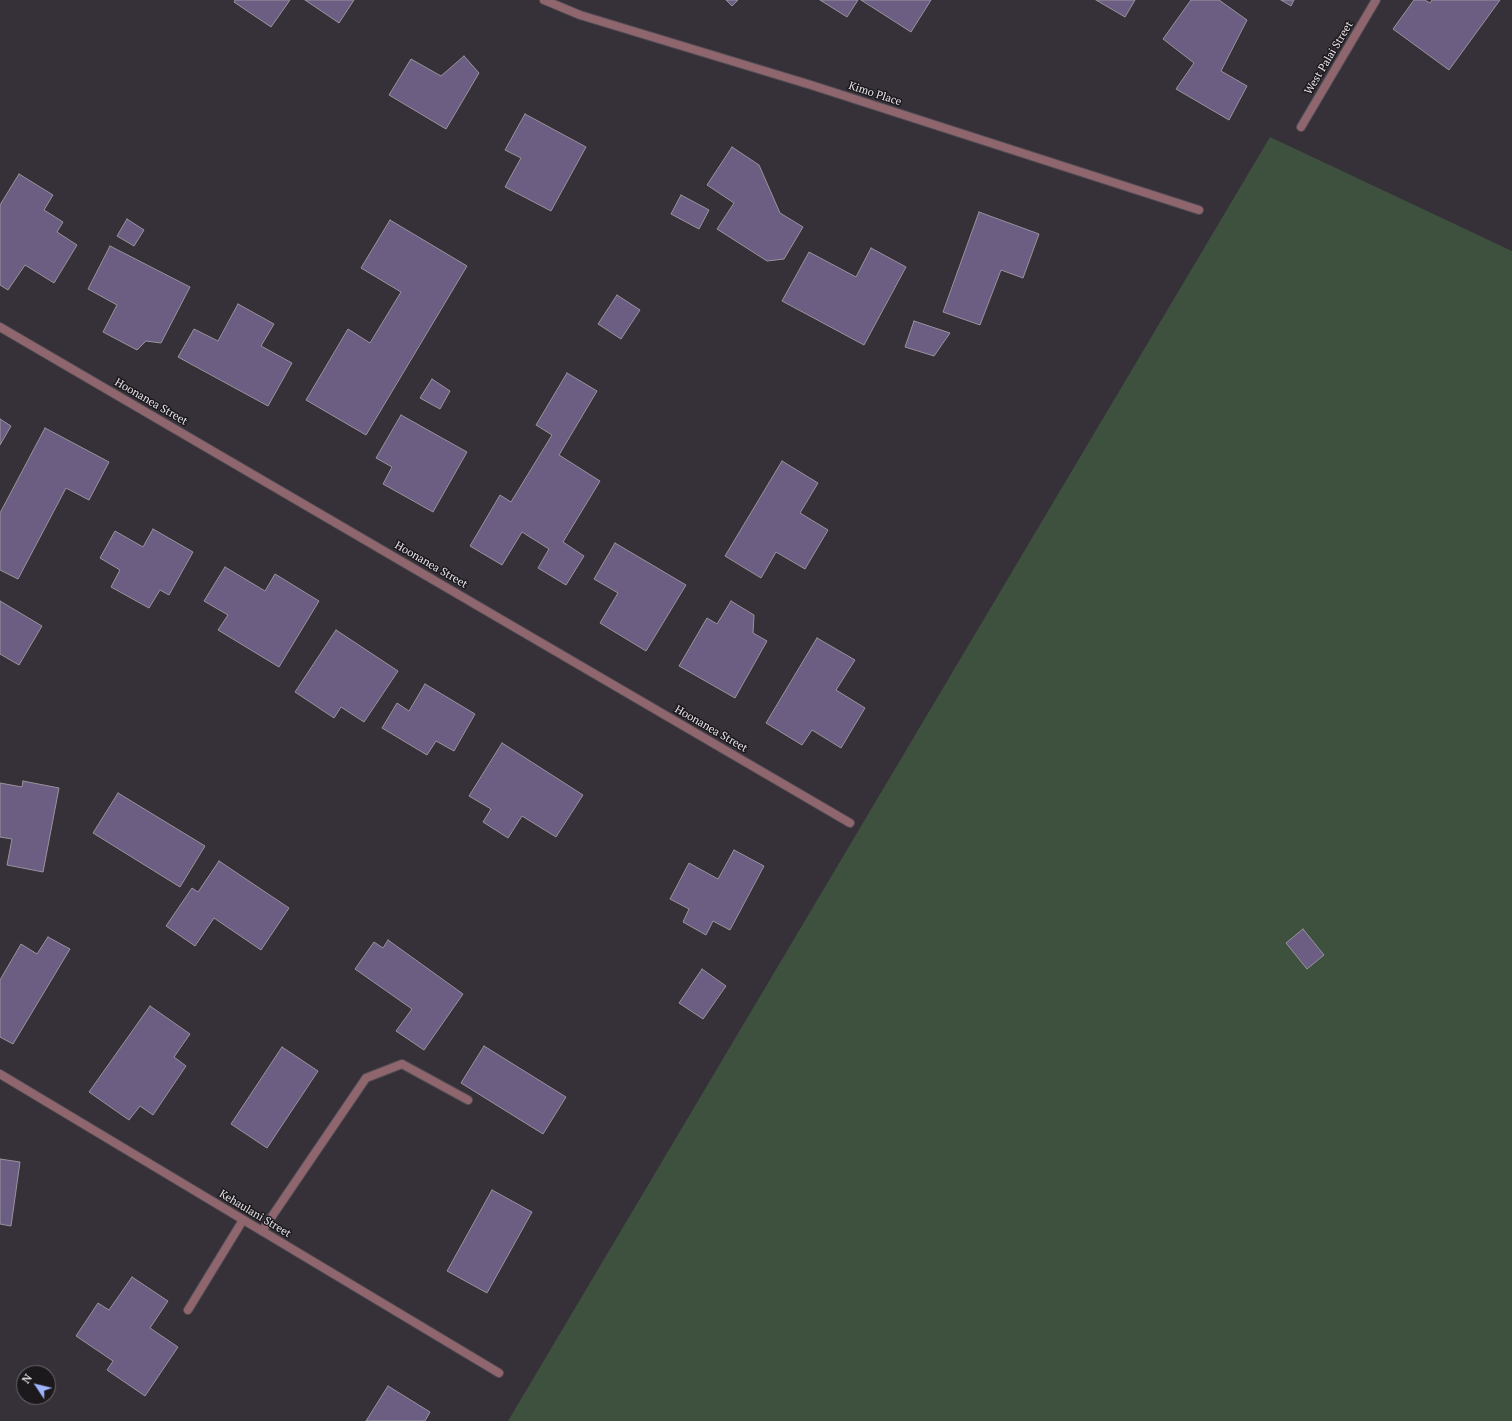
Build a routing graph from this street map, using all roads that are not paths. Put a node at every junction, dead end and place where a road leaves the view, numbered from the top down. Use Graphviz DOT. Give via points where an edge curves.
graph roads {
  1 [pos="544,0"];
  2 [pos="1376,0"];
  3 [pos="1301,127"];
  4 [pos="1199,210"];
  5 [pos="0,327"];
  6 [pos="850,823"];
  7 [pos="0,1074"];
  8 [pos="468,1100"];
  9 [pos="243,1220"];
  10 [pos="262,1231"];
  11 [pos="188,1310"];
  12 [pos="499,1374"];
  1 -- 4 [label="street, Kimo Place" via="580,16 812,85"];
  2 -- 3 [label="street, West Palai Street"];
  5 -- 6 [label="street, Hoonanea Street"];
  7 -- 9 [label="street, Kehaulani Street"];
  8 -- 10 [label="street" via="402,1064 366,1078"];
  9 -- 10 [label="street, Kehaulani Street"];
  9 -- 11 [label="street"];
  10 -- 12 [label="street, Kehaulani Street"];
}
